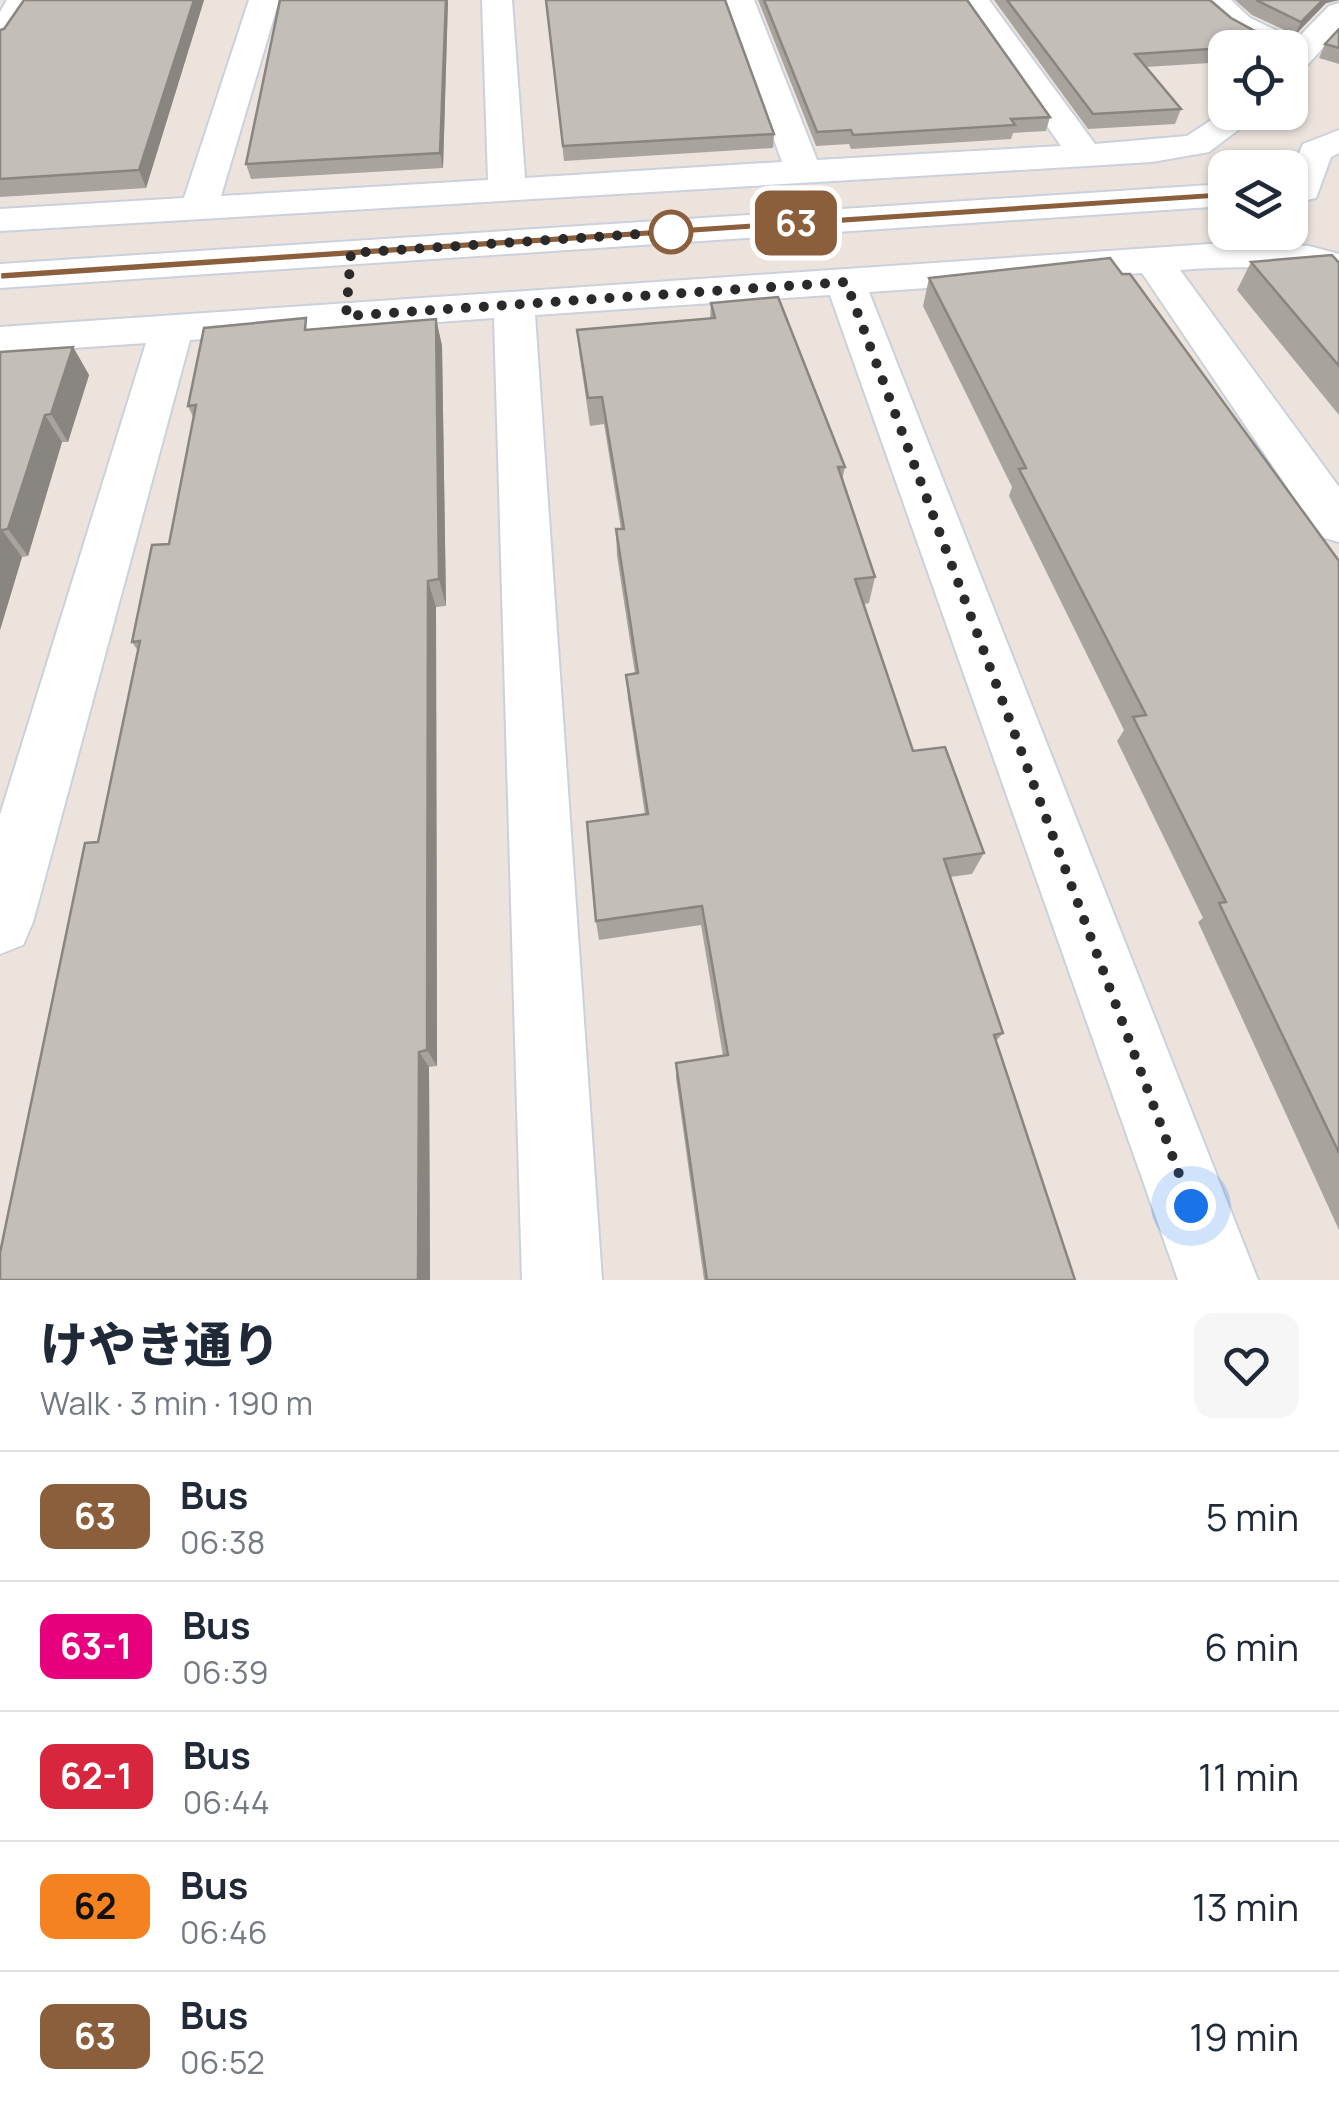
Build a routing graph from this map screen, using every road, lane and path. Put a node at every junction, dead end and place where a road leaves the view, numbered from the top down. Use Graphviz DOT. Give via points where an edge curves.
graph roads {
  1 [pos="22,0"];
  2 [pos="264,0"];
  3 [pos="498,0"];
  4 [pos="739,0"];
  5 [pos="974,0"];
  6 [pos="1214,0"];
  7 [pos="1339,12"];
  8 [pos="1250,30"];
  9 [pos="0,36"];
  10 [pos="1308,39"];
  11 [pos="1218,130"];
  12 [pos="1339,140"];
  13 [pos="1085,155"];
  14 [pos="1308,167"];
  15 [pos="802,172"];
  16 [pos="506,190"];
  17 [pos="1308,195"];
  18 [pos="1208,196"];
  19 [pos="359,198"];
  20 [pos="199,208"];
  21 [pos="1339,208"];
  22 [pos="0,220"];
  23 [pos="351,253"];
  24 [pos="1153,260"];
  25 [pos="1339,266"];
  26 [pos="0,276"];
  27 [pos="846,282"];
  28 [pos="514,304"];
  29 [pos="346,316"];
  30 [pos="172,328"];
  31 [pos="0,340"];
  32 [pos="1339,524"];
  33 [pos="0,922"];
  34 [pos="562,1280"];
  35 [pos="1218,1280"];
  1 -- 9 [label="street"];
  2 -- 20 [label="street"];
  3 -- 16 [label="street"];
  4 -- 15 [label="street"];
  5 -- 13 [label="street"];
  6 -- 8 [label="street"];
  7 -- 10 [label="street"];
  11 -- 13 [label="street" via="1196,144"];
  12 -- 14 [label="street" via="1316,151"];
  13 -- 15 [label="street"];
  15 -- 16 [label="street"];
  16 -- 19 [label="street"];
  17 -- 21 [label="street"];
  18 -- 23 [label="street"];
  19 -- 20 [label="street"];
  19 -- 23 [label="street"];
  20 -- 22 [label="street"];
  23 -- 26 [label="street"];
  23 -- 29 [label="street"];
  24 -- 25 [label="street" via="1239,254"];
  24 -- 27 [label="street"];
  24 -- 32 [label="street"];
  27 -- 28 [label="street"];
  27 -- 35 [label="street"];
  28 -- 29 [label="street"];
  28 -- 34 [label="street"];
  29 -- 30 [label="street"];
  30 -- 31 [label="street"];
  30 -- 33 [label="street"];
}
